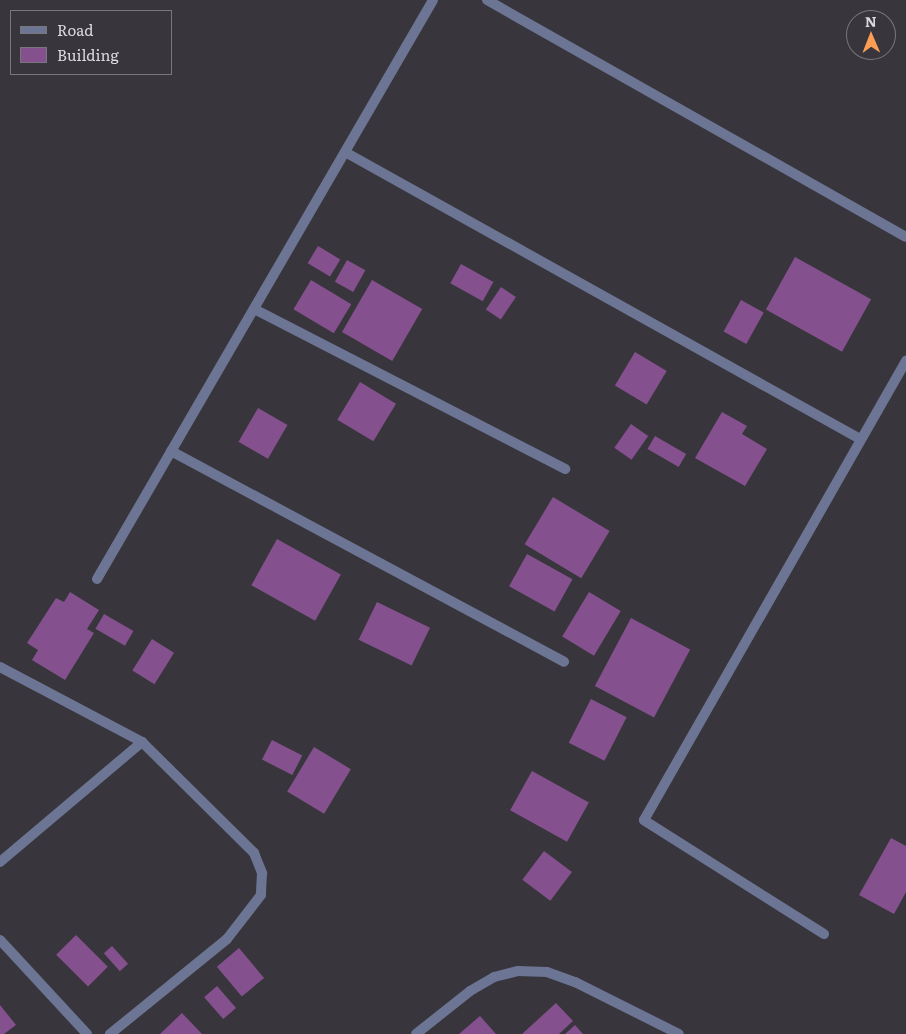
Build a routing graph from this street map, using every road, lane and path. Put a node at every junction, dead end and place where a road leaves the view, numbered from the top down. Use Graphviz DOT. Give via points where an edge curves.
graph roads {
  1 [pos="433,0"];
  2 [pos="487,0"];
  3 [pos="344,152"];
  4 [pos="906,237"];
  5 [pos="254,309"];
  6 [pos="906,361"];
  7 [pos="860,439"];
  8 [pos="171,451"];
  9 [pos="565,469"];
  10 [pos="97,579"];
  11 [pos="564,662"];
  12 [pos="0,667"];
  13 [pos="142,742"];
  14 [pos="0,862"];
  15 [pos="824,934"];
  16 [pos="0,940"];
  17 [pos="675,1033"];
  18 [pos="87,1034"];
  19 [pos="110,1034"];
  20 [pos="416,1034"];
  1 -- 3 [label="street"];
  2 -- 4 [label="street"];
  3 -- 5 [label="street"];
  3 -- 7 [label="street"];
  5 -- 8 [label="street"];
  5 -- 9 [label="street"];
  6 -- 7 [label="street"];
  7 -- 15 [label="street" via="644,820"];
  8 -- 10 [label="street"];
  8 -- 11 [label="street"];
  12 -- 13 [label="street"];
  13 -- 14 [label="street"];
  13 -- 19 [label="street" via="254,853 262,873 261,894 227,939"];
  16 -- 18 [label="street"];
  17 -- 20 [label="street" via="575,982 547,972 518,971 494,977 470,991"];
}
